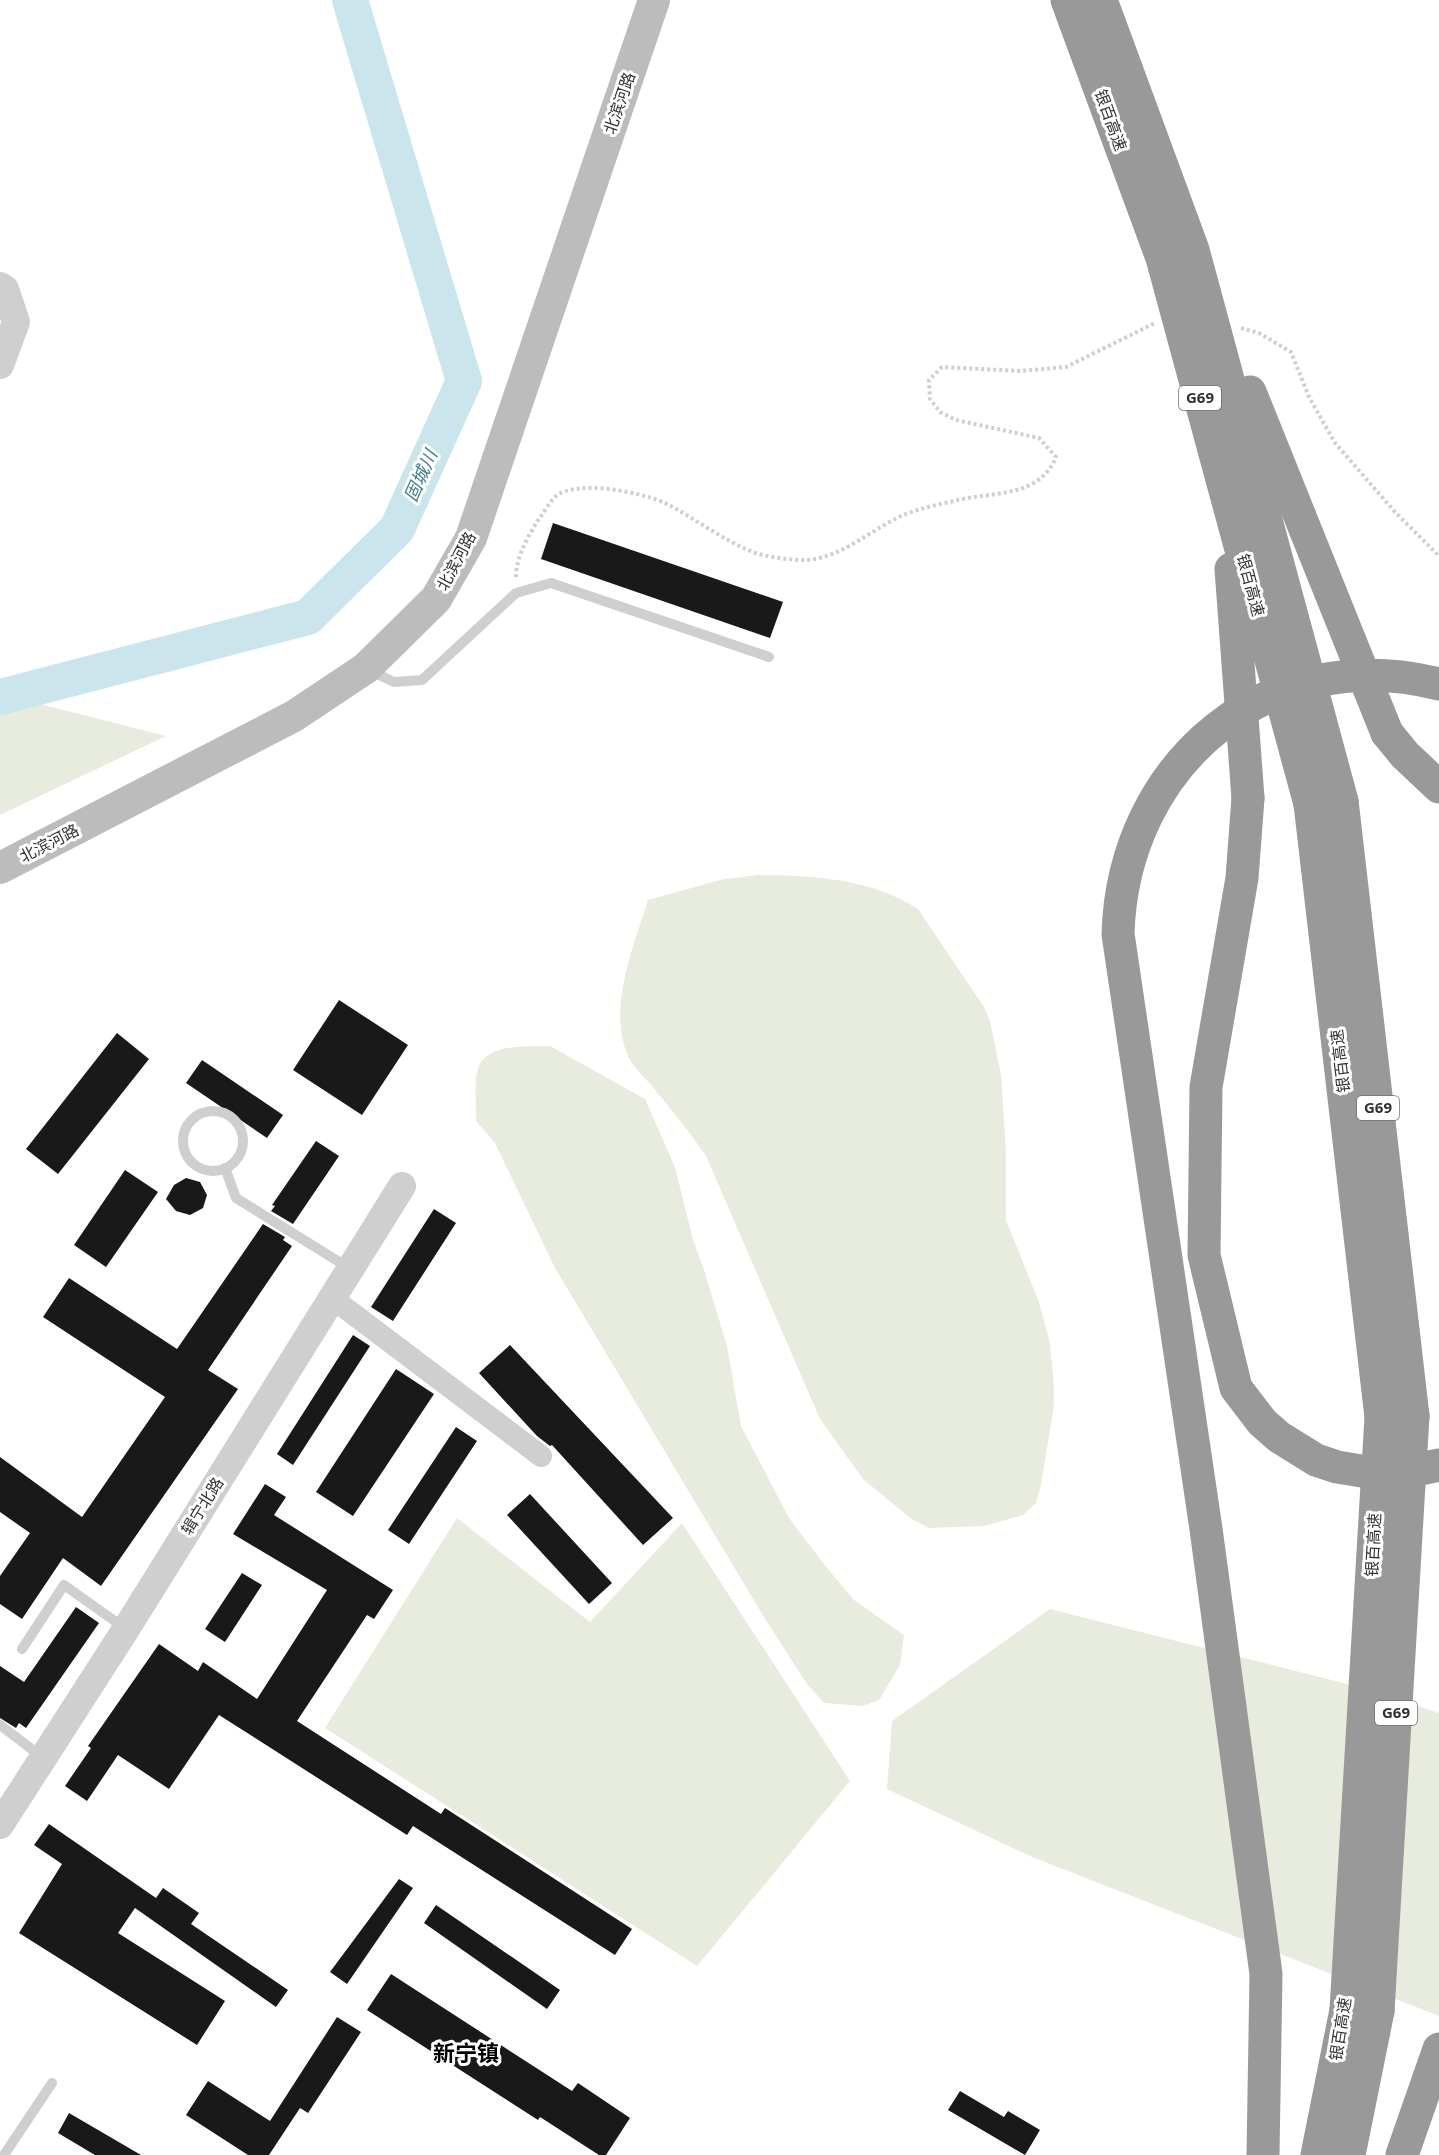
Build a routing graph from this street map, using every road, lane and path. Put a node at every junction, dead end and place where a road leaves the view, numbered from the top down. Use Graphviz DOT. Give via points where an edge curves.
graph roads {
  1 [pos="654,0"];
  2 [pos="1067,0"];
  3 [pos="1101,0"];
  4 [pos="1193,250"];
  5 [pos="0,286"];
  6 [pos="1157,323"];
  7 [pos="1238,327"];
  8 [pos="0,364"];
  9 [pos="1225,492"];
  10 [pos="1439,556"];
  11 [pos="516,593"];
  12 [pos="769,657"];
  13 [pos="366,668"];
  14 [pos="1439,684"];
  15 [pos="1439,787"];
  16 [pos="0,868"];
  17 [pos="225,1168"];
  18 [pos="402,1186"];
  19 [pos="350,1269"];
  20 [pos="332,1298"];
  21 [pos="541,1456"];
  22 [pos="1439,1465"];
  23 [pos="126,1629"];
  24 [pos="22,1649"];
  25 [pos="0,1725"];
  26 [pos="43,1757"];
  27 [pos="0,1825"];
  28 [pos="1439,2049"];
  29 [pos="52,2083"];
  30 [pos="4,2155"];
  31 [pos="1263,2155"];
  32 [pos="1317,2155"];
  33 [pos="1349,2155"];
  34 [pos="1402,2155"];
  1 -- 13 [label="main road, 北滨河路" via="471,537 436,599"];
  2 -- 9 [label="highway, 银百高速 / G69, bridge" via="1162,258"];
  3 -- 4 [label="highway, 银百高速 / G69, bridge"];
  4 -- 15 [label="highway, bridge" via="1387,733"];
  4 -- 33 [label="highway, 银百高速 / G69, bridge" via="1342,801 1413,1416 1378,2011"];
  5 -- 8 [label="street" via="5,289 16,322"];
  6 -- 11 [label="path" via="1066,367 1020,371 942,367 929,380 930,399 940,412 956,420 1039,438 1056,457 1050,472 1034,484 1014,492 971,497 904,515 841,551 800,560 753,552 649,497 574,488 556,496 528,537 516,570"];
  7 -- 10 [label="path" via="1258,333 1291,352 1309,397 1335,443"];
  9 -- 22 [label="highway, bridge" via="1248,798 1242,878 1206,1087 1204,1255 1236,1388 1279,1437 1316,1460 1348,1469 1380,1474"];
  9 -- 32 [label="highway, 银百高速 / G69, bridge" via="1310,804 1381,1417 1346,2010"];
  11 -- 12 [label="lane" via="551,583 569,587"];
  11 -- 13 [label="lane" via="422,680 394,682"];
  13 -- 16 [label="main road, 北滨河路" via="294,716"];
  14 -- 31 [label="highway" via="1400,677 1352,676 1297,687 1245,710 1199,743 1148,808 1128,856 1119,908 1118,934 1206,1529 1266,1974"];
  17 -- 17 [label="lane" via="239,1156 241,1129 229,1115 202,1113 184,1134 186,1153 198,1167"];
  17 -- 19 [label="lane" via="236,1198"];
  18 -- 19 [label="street, 辑宁北路"];
  19 -- 20 [label="street, 辑宁北路"];
  20 -- 21 [label="street"];
  20 -- 23 [label="street, 辑宁北路"];
  23 -- 24 [label="lane" via="64,1585"];
  23 -- 26 [label="street, 辑宁北路"];
  25 -- 26 [label="lane"];
  26 -- 27 [label="street, 辑宁北路"];
  28 -- 34 [label="highway"];
  29 -- 30 [label="lane"];
}
